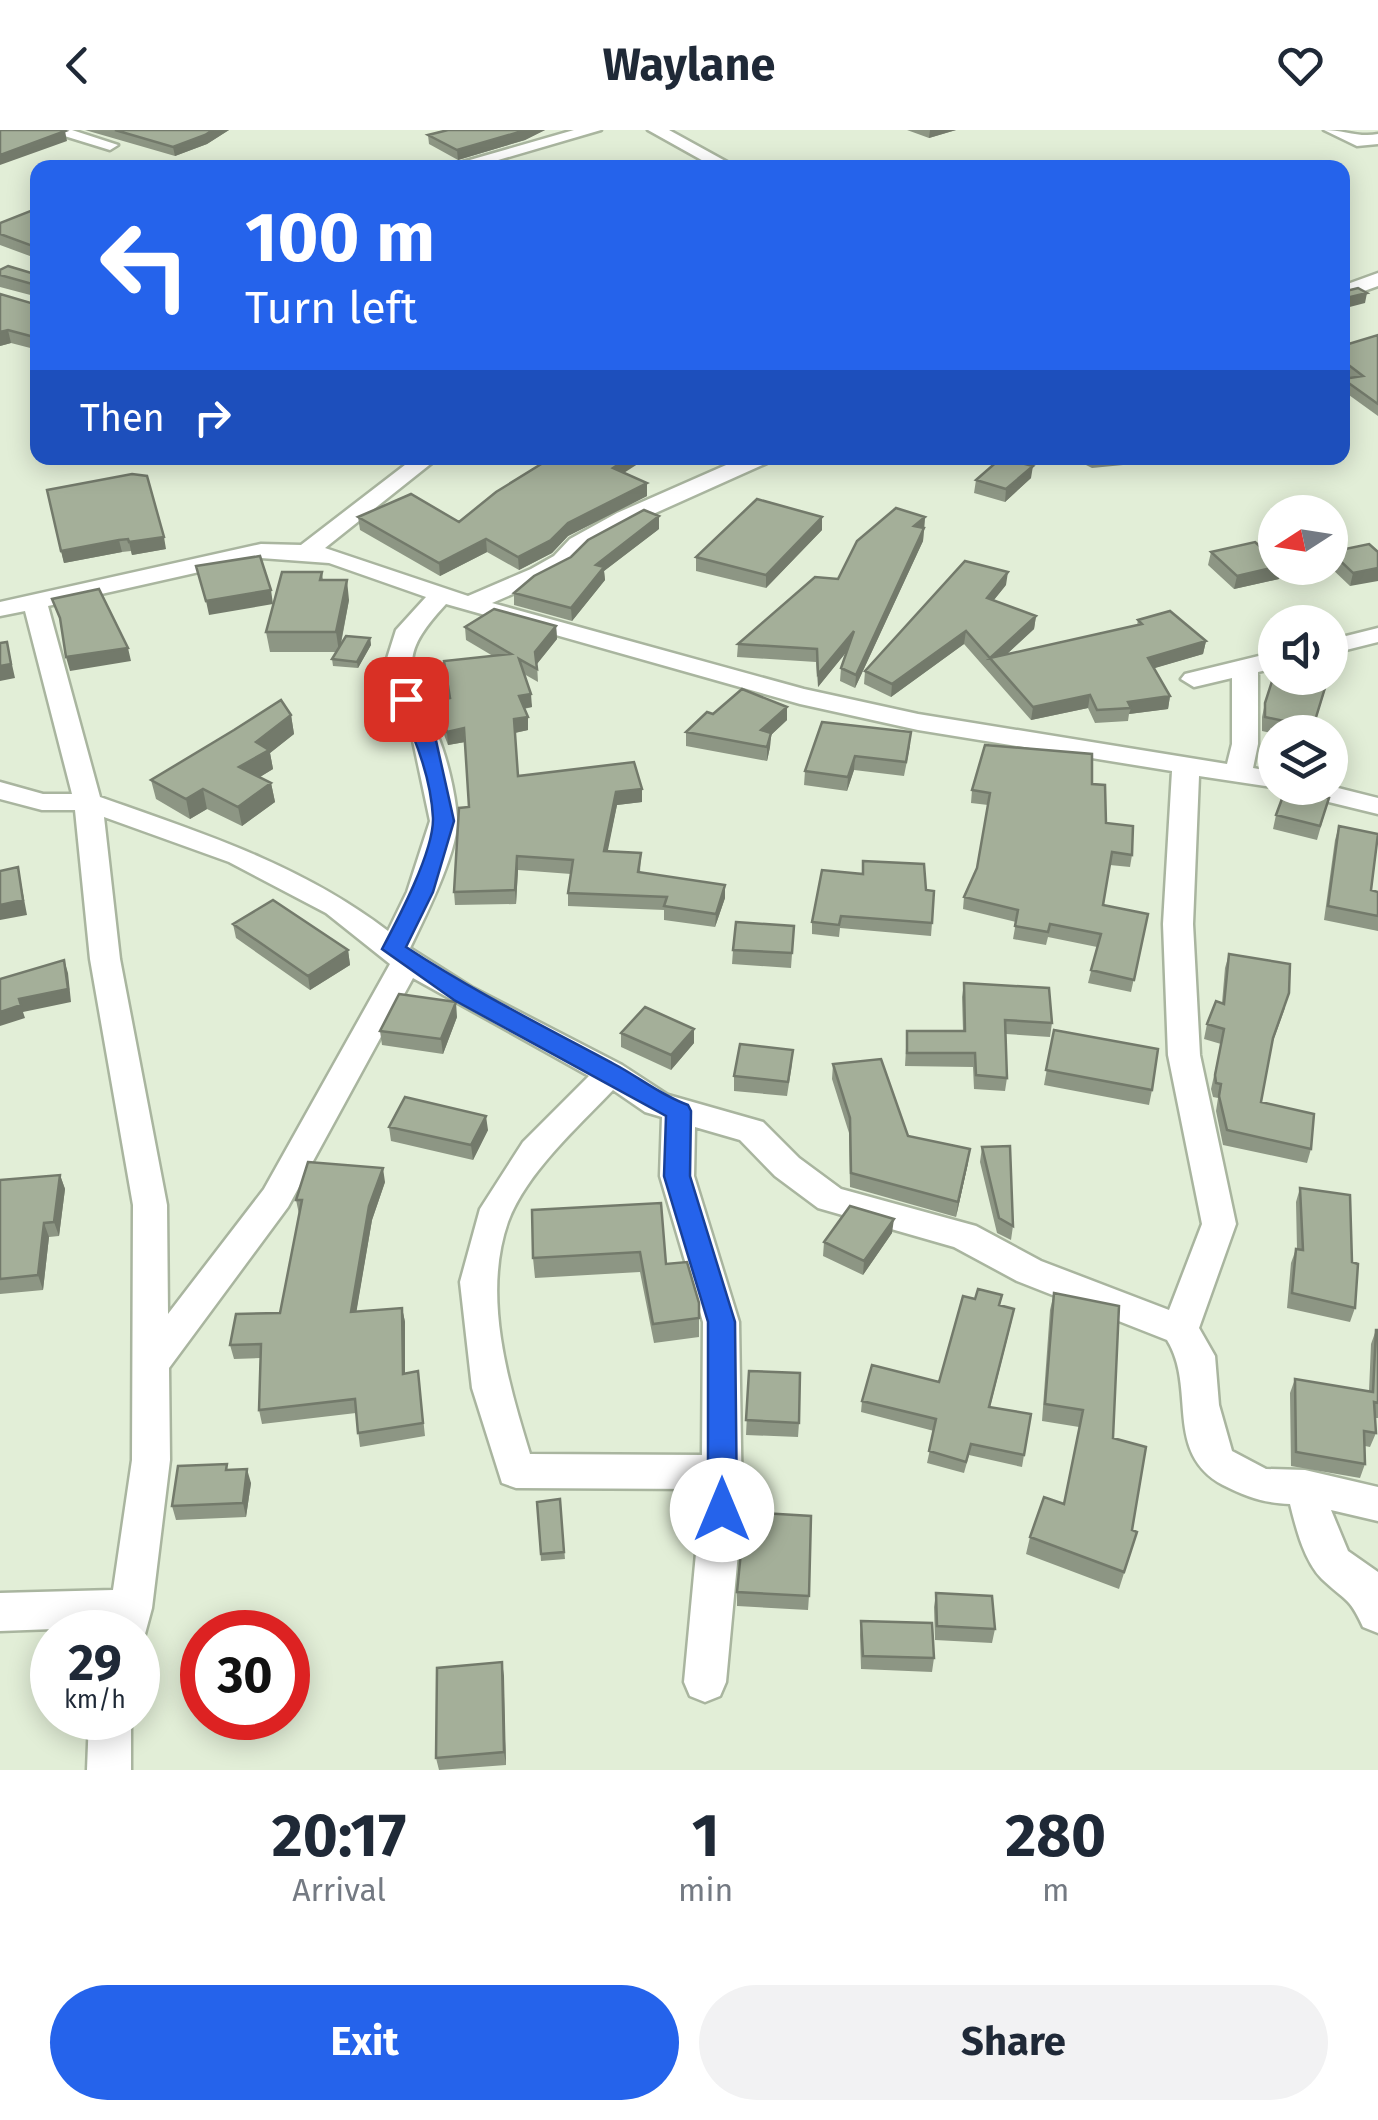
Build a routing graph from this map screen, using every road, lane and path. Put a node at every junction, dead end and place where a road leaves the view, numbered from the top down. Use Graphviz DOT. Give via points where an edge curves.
graph roads {
  1 [pos="53,130"];
  2 [pos="592,130"];
  3 [pos="656,130"];
  4 [pos="1332,130"];
  5 [pos="1378,140"];
  6 [pos="110,146"];
  7 [pos="480,160"];
  8 [pos="714,160"];
  9 [pos="1378,279"];
  10 [pos="1350,290"];
  11 [pos="418,465"];
  12 [pos="742,465"];
  13 [pos="306,552"];
  14 [pos="441,595"];
  15 [pos="35,604"];
  16 [pos="469,604"];
  17 [pos="0,609"];
  18 [pos="1378,635"];
  19 [pos="1348,642"];
  20 [pos="1258,665"];
  21 [pos="1246,668"];
  22 [pos="1194,680"];
  23 [pos="1184,766"];
  24 [pos="1238,773"];
  25 [pos="1258,777"];
  26 [pos="0,790"];
  27 [pos="1348,798"];
  28 [pos="88,802"];
  29 [pos="1378,806"];
  30 [pos="400,955"];
  31 [pos="611,1073"];
  32 [pos="679,1111"];
  33 [pos="1180,1330"];
  34 [pos="152,1363"];
  35 [pos="722,1472"];
  36 [pos="1304,1487"];
  37 [pos="1378,1504"];
  38 [pos="131,1610"];
  39 [pos="0,1612"];
  40 [pos="30,1614"];
  41 [pos="1378,1614"];
  42 [pos="705,1682"];
  43 [pos="109,1740"];
  44 [pos="108,1770"];
  1 -- 6 [label="street"];
  2 -- 7 [label="street"];
  3 -- 8 [label="street"];
  4 -- 5 [label="street"];
  9 -- 10 [label="street"];
  11 -- 13 [label="street"];
  12 -- 16 [label="street" via="625,518 539,574"];
  13 -- 14 [label="street"];
  13 -- 15 [label="street" via="260,551"];
  14 -- 16 [label="street"];
  14 -- 30 [label="street" via="408,630 397,668 425,736 444,821"];
  15 -- 17 [label="street"];
  15 -- 28 [label="street"];
  16 -- 23 [label="street" via="800,696"];
  18 -- 19 [label="street"];
  20 -- 21 [label="street"];
  21 -- 22 [label="street"];
  21 -- 24 [label="street"];
  23 -- 24 [label="street"];
  23 -- 33 [label="street" via="1178,924 1184,1056 1219,1224"];
  24 -- 25 [label="street"];
  26 -- 28 [label="street" via="42,802"];
  27 -- 29 [label="street"];
  28 -- 30 [label="street" via="288,878"];
  28 -- 34 [label="street" via="105,958 150,1205"];
  30 -- 31 [label="street"];
  30 -- 34 [label="street" via="276,1198"];
  31 -- 32 [label="street"];
  31 -- 35 [label="street" via="535,1151 492,1218 478,1282 490,1388 516,1471"];
  32 -- 33 [label="street" via="751,1131 830,1199 964,1236 1029,1271"];
  32 -- 35 [label="street" via="677,1176 721,1322"];
  33 -- 36 [label="street" via="1197,1356 1203,1420 1218,1463 1262,1486"];
  34 -- 38 [label="street" via="151,1460"];
  35 -- 42 [label="street"];
  36 -- 37 [label="street"];
  36 -- 41 [label="street" via="1316,1532 1334,1564 1366,1586"];
  39 -- 40 [label="street"];
  43 -- 44 [label="street"];
}
